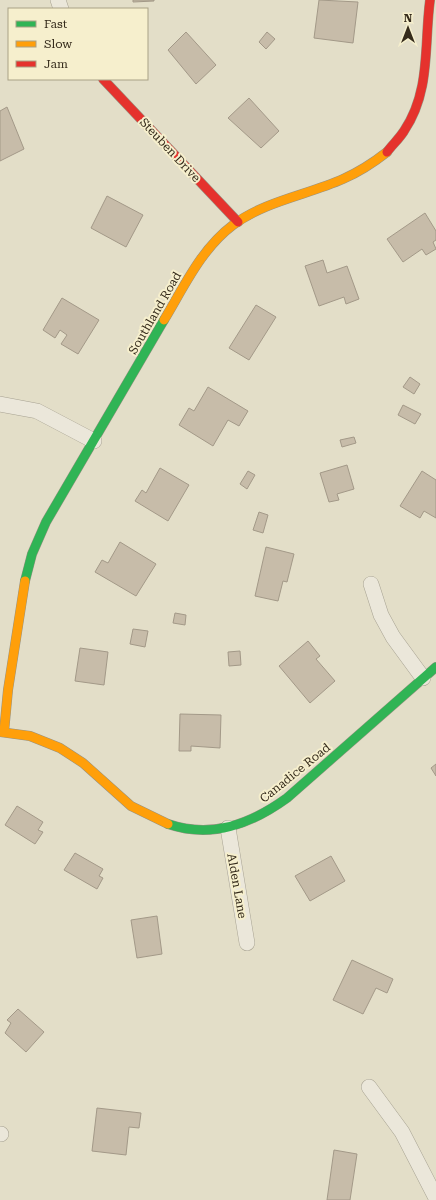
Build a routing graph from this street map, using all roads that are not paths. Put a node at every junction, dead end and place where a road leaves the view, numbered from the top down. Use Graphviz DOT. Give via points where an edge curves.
graph roads {
  1 [pos="430,0"];
  2 [pos="104,80"];
  3 [pos="238,222"];
  4 [pos="0,404"];
  5 [pos="94,441"];
  6 [pos="370,584"];
  7 [pos="436,667"];
  8 [pos="423,678"];
  9 [pos="2,732"];
  10 [pos="228,828"];
  11 [pos="247,943"];
  12 [pos="369,1087"];
  13 [pos="436,1198"];
  1 -- 3 [label="street, Southland Road" via="427,16 426,77 419,102 408,126 393,146 375,163 355,175 260,210"];
  2 -- 3 [label="street, Steuben Drive"];
  3 -- 5 [label="street, Southland Road" via="216,241 198,262"];
  4 -- 5 [label="street" via="37,410"];
  5 -- 9 [label="street, Southland Road" via="46,522 32,554 23,587"];
  6 -- 8 [label="street" via="387,626"];
  7 -- 8 [label="street, Canadice Road"];
  8 -- 10 [label="street, Canadice Road" via="287,798 249,822"];
  9 -- 10 [label="street, Canadice Road" via="28,736 56,747 76,759 121,799 166,823 191,828"];
  10 -- 11 [label="street, Alden Lane"];
  12 -- 13 [label="street" via="402,1132"];
}
